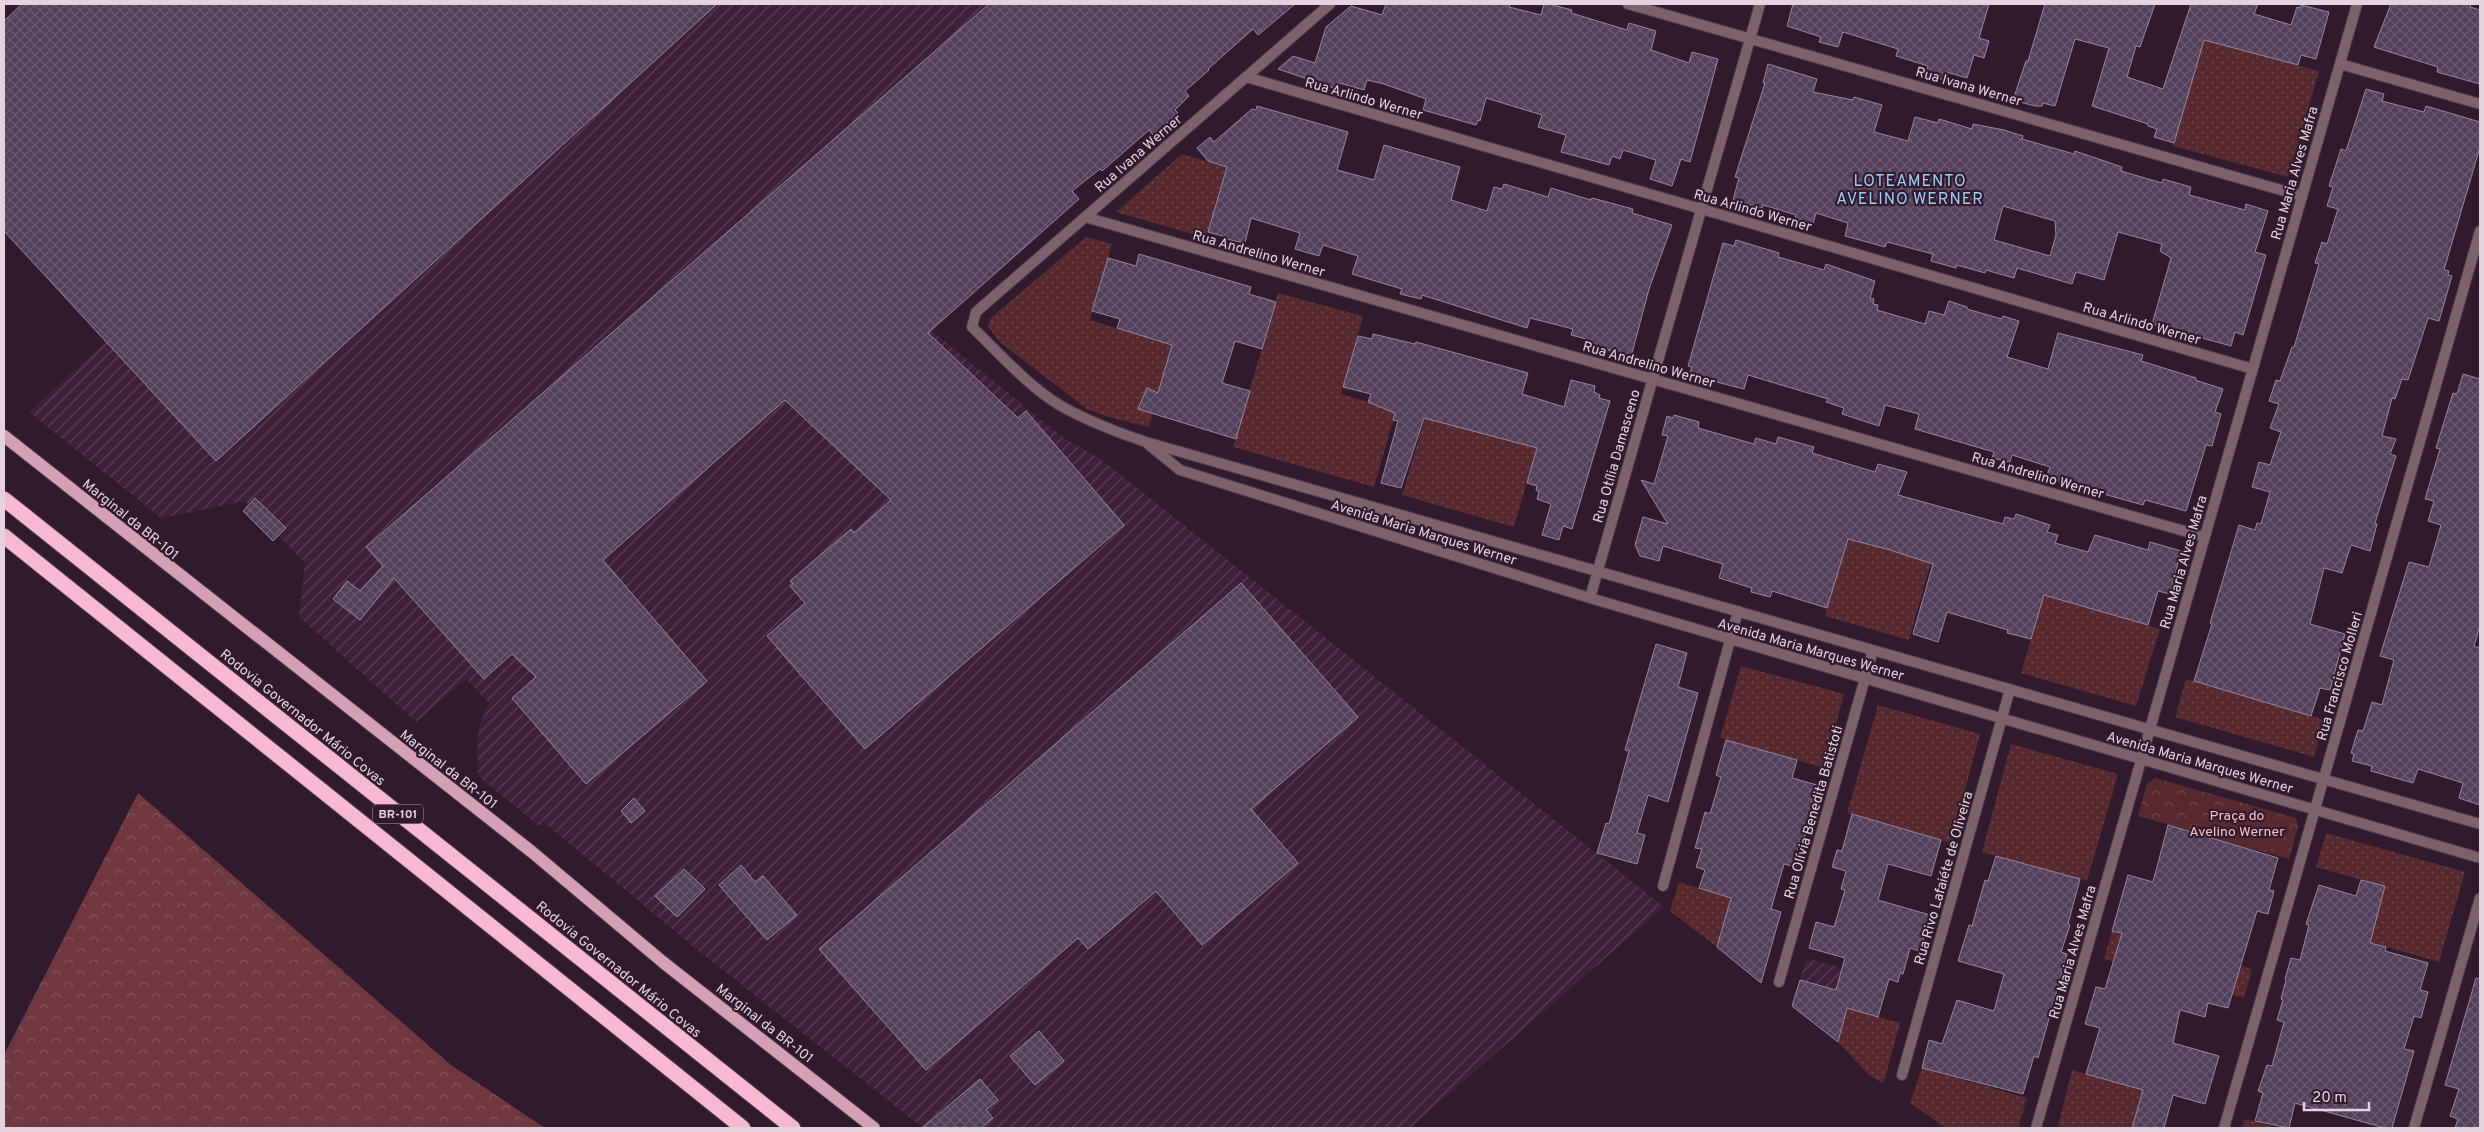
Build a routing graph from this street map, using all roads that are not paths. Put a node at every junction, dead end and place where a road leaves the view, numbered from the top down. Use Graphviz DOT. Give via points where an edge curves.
graph roads {
  1 [pos="1330,4"];
  2 [pos="1628,4"];
  3 [pos="1760,4"];
  4 [pos="2357,4"];
  5 [pos="1750,38"];
  6 [pos="2340,64"];
  7 [pos="1246,77"];
  8 [pos="2480,104"];
  9 [pos="2302,196"];
  10 [pos="1701,210"];
  11 [pos="1085,217"];
  12 [pos="2480,231"];
  13 [pos="972,327"];
  14 [pos="2253,370"];
  15 [pos="1652,380"];
  16 [pos="4,436"];
  17 [pos="1146,442"];
  18 [pos="4,499"];
  19 [pos="4,536"];
  20 [pos="2205,537"];
  21 [pos="1598,571"];
  22 [pos="1590,598"];
  23 [pos="1738,611"];
  24 [pos="1731,640"];
  25 [pos="1873,650"];
  26 [pos="1866,679"];
  27 [pos="2010,689"];
  28 [pos="2002,719"];
  29 [pos="2150,729"];
  30 [pos="2142,760"];
  31 [pos="2324,779"];
  32 [pos="2316,810"];
  33 [pos="2480,824"];
  34 [pos="2480,858"];
  35 [pos="1663,886"];
  36 [pos="2480,898"];
  37 [pos="1780,982"];
  38 [pos="1902,1075"];
  39 [pos="743,1128"];
  40 [pos="793,1128"];
  41 [pos="874,1128"];
  42 [pos="2036,1128"];
  43 [pos="2224,1128"];
  44 [pos="2414,1128"];
  1 -- 7 [label="street, Rua Ivana Werner"];
  2 -- 5 [label="street, Rua Ivana Werner"];
  3 -- 5 [label="street, Rua Otília Damasceno"];
  4 -- 6 [label="street, Rua Maria Alves Mafra"];
  5 -- 9 [label="street, Rua Ivana Werner"];
  5 -- 10 [label="street, Rua Otília Damasceno"];
  6 -- 8 [label="street"];
  6 -- 9 [label="street, Rua Maria Alves Mafra"];
  7 -- 10 [label="street, Rua Arlindo Werner"];
  7 -- 11 [label="street, Rua Ivana Werner"];
  9 -- 14 [label="street, Rua Maria Alves Mafra"];
  10 -- 14 [label="street, Rua Arlindo Werner"];
  10 -- 15 [label="street, Rua Otília Damasceno"];
  11 -- 13 [label="street, Rua Ivana Werner" via="976,312"];
  11 -- 15 [label="street, Rua Andrelino Werner"];
  12 -- 31 [label="street, Rua Francisco Molleri"];
  13 -- 17 [label="street, Avenida Maria Marques Werner" via="1018,372 1059,405 1098,425"];
  14 -- 20 [label="street, Rua Maria Alves Mafra"];
  15 -- 20 [label="street, Rua Andrelino Werner"];
  15 -- 21 [label="street, Rua Otília Damasceno"];
  16 -- 41 [label="main road, Marginal da BR-101" via="532,852 664,963"];
  17 -- 21 [label="street, Avenida Maria Marques Werner"];
  17 -- 22 [label="street, Avenida Maria Marques Werner" via="1180,470"];
  18 -- 40 [label="highway, Rodovia Governador Mário Covas / BR-101"];
  19 -- 39 [label="highway, BR-101"];
  20 -- 29 [label="street, Rua Maria Alves Mafra"];
  21 -- 22 [label="street, Rua Otília Damasceno"];
  21 -- 23 [label="street, Avenida Maria Marques Werner"];
  22 -- 24 [label="street, Avenida Maria Marques Werner"];
  23 -- 24 [label="street"];
  23 -- 25 [label="street, Avenida Maria Marques Werner"];
  24 -- 26 [label="street, Avenida Maria Marques Werner"];
  24 -- 35 [label="street"];
  25 -- 26 [label="street, Rua Olívia Benedita Batistoti"];
  25 -- 27 [label="street, Avenida Maria Marques Werner"];
  26 -- 28 [label="street, Avenida Maria Marques Werner"];
  26 -- 37 [label="street, Rua Olívia Benedita Batistoti"];
  27 -- 28 [label="street, Rua Rivo Lafaiéte de Oliveira"];
  27 -- 29 [label="street, Avenida Maria Marques Werner"];
  28 -- 30 [label="street, Avenida Maria Marques Werner"];
  28 -- 38 [label="street, Rua Rivo Lafaiéte de Oliveira"];
  29 -- 30 [label="street, Rua Maria Alves Mafra"];
  29 -- 31 [label="street, Avenida Maria Marques Werner"];
  30 -- 32 [label="street, Avenida Maria Marques Werner"];
  30 -- 42 [label="street, Rua Maria Alves Mafra"];
  31 -- 32 [label="street, Rua Francisco Molleri"];
  31 -- 33 [label="street, Avenida Maria Marques Werner"];
  32 -- 34 [label="street, Avenida Maria Marques Werner"];
  32 -- 43 [label="street, Rua Francisco Molleri"];
  36 -- 44 [label="street"];
}
